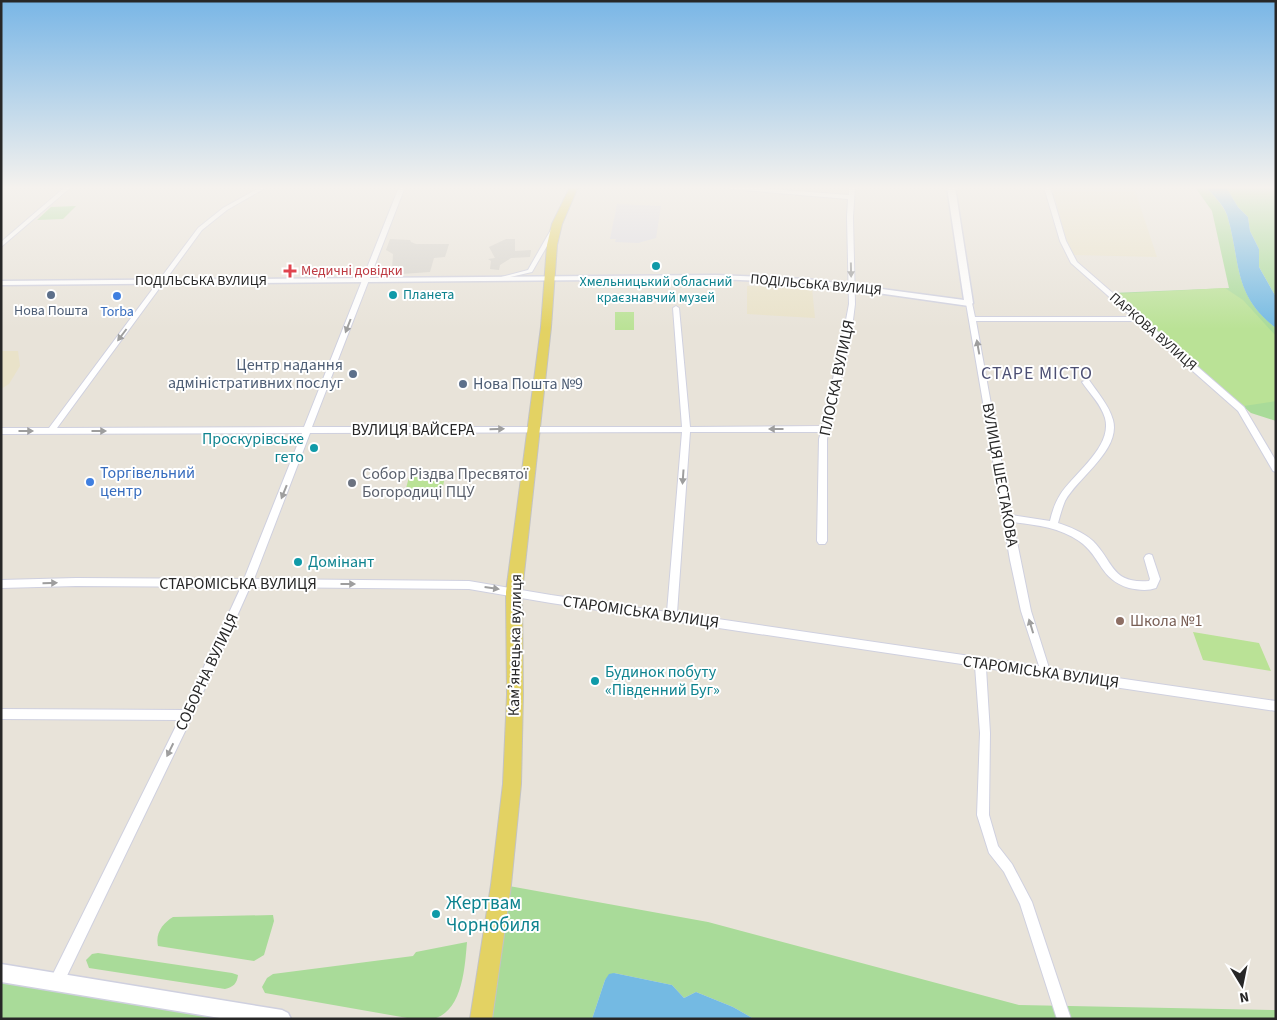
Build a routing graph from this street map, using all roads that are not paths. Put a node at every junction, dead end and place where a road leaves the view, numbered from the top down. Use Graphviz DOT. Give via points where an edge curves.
graph roads {
  1 [pos="13,235"];
  2 [pos="196,235"];
  3 [pos="383,235"];
  4 [pos="552,235"];
  5 [pos="554,235"];
  6 [pos="851,235"];
  7 [pos="958,235"];
  8 [pos="1061,235"];
  9 [pos="1,245"];
  10 [pos="532,275"];
  11 [pos="551,279"];
  12 [pos="162,281"];
  13 [pos="365,281"];
  14 [pos="1,283"];
  15 [pos="852,287"];
  16 [pos="550,291"];
  17 [pos="969,302"];
  18 [pos="676,308"];
  19 [pos="973,319"];
  20 [pos="1138,319"];
  21 [pos="1086,382"];
  22 [pos="533,429"];
  23 [pos="686,429"];
  24 [pos="825,429"];
  25 [pos="309,430"];
  26 [pos="1,431"];
  27 [pos="51,431"];
  28 [pos="1276,469"];
  29 [pos="1008,518"];
  30 [pos="1054,523"];
  31 [pos="822,541"];
  32 [pos="1149,558"];
  33 [pos="1,584"];
  34 [pos="247,584"];
  35 [pos="514,592"];
  36 [pos="672,616"];
  37 [pos="980,663"];
  38 [pos="1046,673"];
  39 [pos="1276,706"];
  40 [pos="1,714"];
  41 [pos="187,715"];
  42 [pos="1,972"];
  43 [pos="57,981"];
  44 [pos="282,1019"];
  45 [pos="481,1019"];
  46 [pos="1064,1019"];
  1 -- 9 [label="street"];
  2 -- 12 [label="street"];
  3 -- 13 [label="street, СОБОРНА ВУЛИЦЯ"];
  4 -- 10 [label="street"];
  5 -- 11 [label="main road, Камʼянецька вулиця"];
  6 -- 15 [label="street, ПЛОСКА ВУЛИЦЯ, one-way"];
  7 -- 17 [label="street, ВУЛИЦЯ ШЕСТАКОВА"];
  8 -- 20 [label="street, ПАРКОВА ВУЛИЦЯ" via="1074,263"];
  10 -- 11 [label="street, ПОДІЛЬСЬКА ВУЛИЦЯ"];
  10 -- 13 [label="street, ПОДІЛЬСЬКА ВУЛИЦЯ" via="494,279"];
  10 -- 16 [label="street" via="546,283"];
  11 -- 15 [label="street, ПОДІЛЬСЬКА ВУЛИЦЯ" via="716,277"];
  11 -- 16 [label="main road, Камʼянецька вулиця"];
  12 -- 13 [label="street, ПОДІЛЬСЬКА ВУЛИЦЯ"];
  12 -- 14 [label="street, ПОДІЛЬСЬКА ВУЛИЦЯ"];
  12 -- 27 [label="street, one-way"];
  13 -- 25 [label="street, СОБОРНА ВУЛИЦЯ, one-way"];
  15 -- 17 [label="street, ПОДІЛЬСЬКА ВУЛИЦЯ"];
  15 -- 24 [label="street, ПЛОСКА ВУЛИЦЯ" via="847,336"];
  16 -- 22 [label="main road, Камʼянецька вулиця"];
  17 -- 19 [label="street, ВУЛИЦЯ ШЕСТАКОВА"];
  18 -- 23 [label="street"];
  19 -- 20 [label="street"];
  29 -- 19 [label="street, ВУЛИЦЯ ШЕСТАКОВА, one-way"];
  20 -- 28 [label="street, ПАРКОВА ВУЛИЦЯ" via="1241,409"];
  21 -- 30 [label="street" via="1103,408 1110,427 1095,459 1062,499"];
  22 -- 23 [label="street, ВУЛИЦЯ ВАЙСЕРА"];
  25 -- 22 [label="street, ВУЛИЦЯ ВАЙСЕРА, one-way"];
  22 -- 35 [label="main road, Камʼянецька вулиця"];
  24 -- 23 [label="street, ВУЛИЦЯ ВАЙСЕРА, one-way"];
  23 -- 36 [label="street, one-way"];
  24 -- 31 [label="street, ПЛОСКА ВУЛИЦЯ"];
  27 -- 25 [label="street, ВУЛИЦЯ ВАЙСЕРА, one-way"];
  25 -- 34 [label="street, СОБОРНА ВУЛИЦЯ, one-way"];
  26 -- 27 [label="street, ВУЛИЦЯ ВАЙСЕРА, one-way"];
  29 -- 30 [label="street"];
  38 -- 29 [label="street, ВУЛИЦЯ ШЕСТАКОВА, one-way" via="1026,611"];
  30 -- 32 [label="street" via="1088,542 1113,577 1126,583 1153,585 1155,579"];
  33 -- 34 [label="street, СТАРОМІСЬКА ВУЛИЦЯ, one-way"];
  34 -- 35 [label="street, СТАРОМІСЬКА ВУЛИЦЯ, one-way" via="469,585"];
  34 -- 41 [label="street, СОБОРНА ВУЛИЦЯ"];
  35 -- 36 [label="street, СТАРОМІСЬКА ВУЛИЦЯ"];
  35 -- 45 [label="main road, Камʼянецька вулиця" via="512,784"];
  36 -- 37 [label="street, СТАРОМІСЬКА ВУЛИЦЯ"];
  37 -- 38 [label="street, СТАРОМІСЬКА ВУЛИЦЯ"];
  37 -- 46 [label="street" via="985,733 983,815 993,849 1008,868 1026,902"];
  38 -- 39 [label="street, СТАРОМІСЬКА ВУЛИЦЯ"];
  40 -- 41 [label="street"];
  41 -- 43 [label="street, СОБОРНА ВУЛИЦЯ, one-way"];
  42 -- 43 [label="street"];
  43 -- 44 [label="street"];
}
